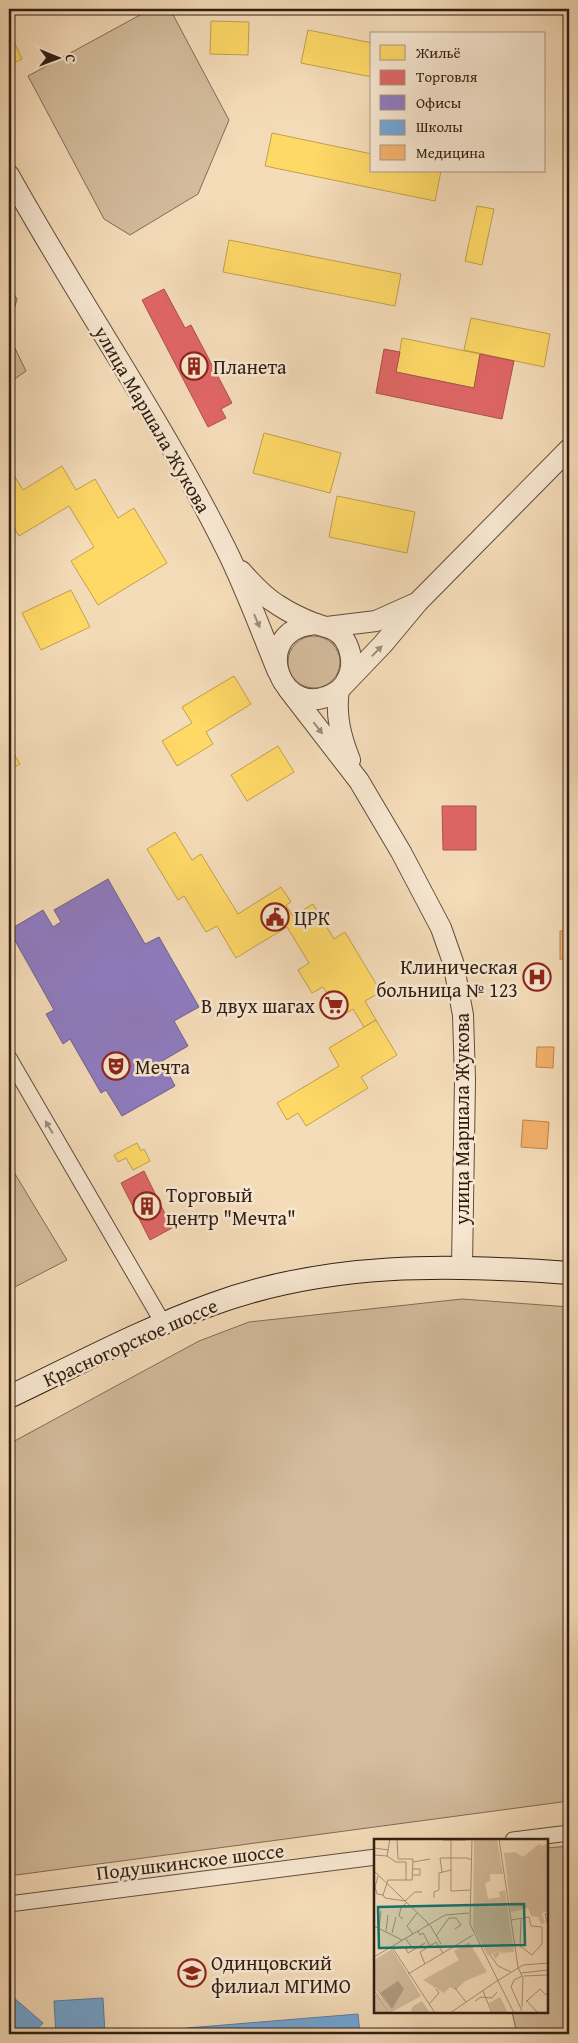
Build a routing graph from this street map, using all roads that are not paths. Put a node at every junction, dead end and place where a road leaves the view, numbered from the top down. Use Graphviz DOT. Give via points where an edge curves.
graph roads {
  1 [pos="11,183"];
  2 [pos="569,449"];
  3 [pos="231,560"];
  4 [pos="418,602"];
  5 [pos="322,625"];
  6 [pos="278,672"];
  7 [pos="341,688"];
  8 [pos="288,689"];
  9 [pos="359,781"];
  10 [pos="9,1058"];
  11 [pos="462,1266"];
  12 [pos="569,1273"];
  13 [pos="163,1323"];
  14 [pos="9,1396"];
  15 [pos="569,1833"];
  16 [pos="521,1839"];
  17 [pos="374,1858"];
  18 [pos="9,1904"];
  1 -- 3 [label="street, улица Маршала Жукова" via="99,325 188,478"];
  2 -- 4 [label="street"];
  3 -- 5 [label="street" via="276,605"];
  3 -- 6 [label="street, улица Маршала Жукова, one-way"];
  4 -- 5 [label="street" via="376,620"];
  7 -- 4 [label="street, one-way"];
  5 -- 6 [label="street" via="297,628 285,638 278,651"];
  5 -- 7 [label="street" via="336,631 349,648 351,668"];
  6 -- 8 [label="street"];
  7 -- 8 [label="street" via="332,695 314,700"];
  7 -- 9 [label="street" via="338,706 340,728"];
  8 -- 9 [label="street, улица Маршала Жукова, one-way"];
  9 -- 11 [label="street, улица Маршала Жукова" via="441,928 452,962 463,1016"];
  13 -- 10 [label="street, one-way"];
  11 -- 12 [label="main road, Красногорское шоссе"];
  11 -- 13 [label="main road, Красногорское шоссе" via="342,1272 214,1303"];
  13 -- 14 [label="main road, Красногорское шоссе"];
  15 -- 16 [label="street"];
  17 -- 18 [label="street, Подушкинское шоссе"];
}
